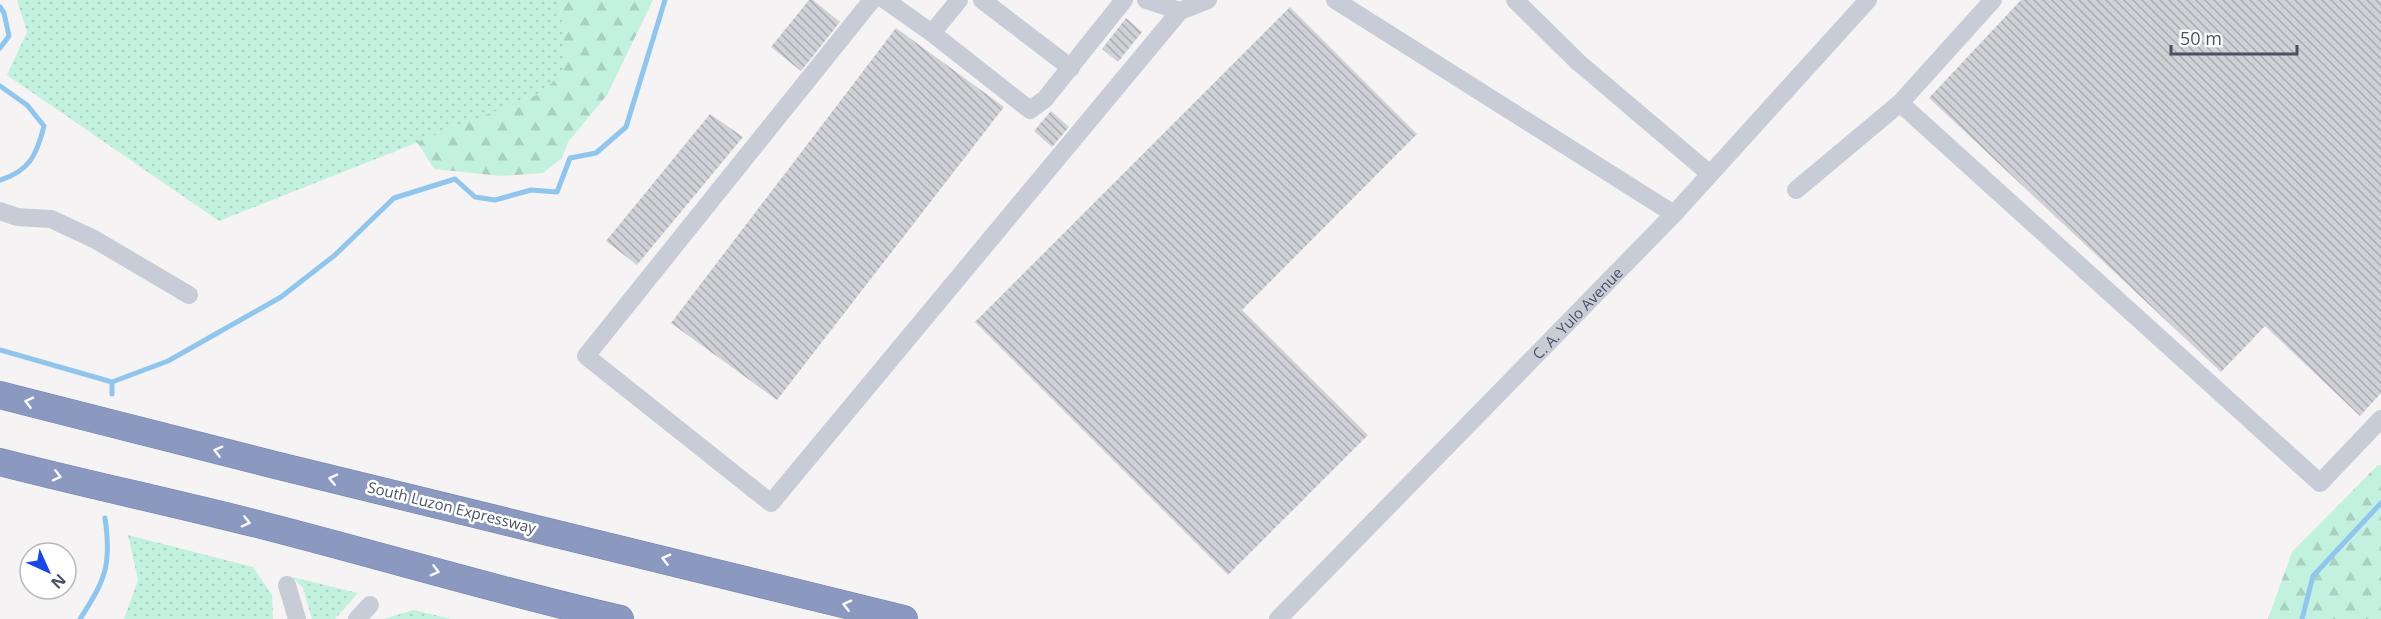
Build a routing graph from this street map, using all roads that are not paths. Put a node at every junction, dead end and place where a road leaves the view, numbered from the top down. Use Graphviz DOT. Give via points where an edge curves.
graph roads {
  1 [pos="872,0"];
  2 [pos="885,0"];
  3 [pos="959,0"];
  4 [pos="982,0"];
  5 [pos="1124,0"];
  6 [pos="1146,0"];
  7 [pos="1208,0"];
  8 [pos="1335,0"];
  9 [pos="1515,0"];
  10 [pos="1868,0"];
  11 [pos="1993,0"];
  12 [pos="1180,11"];
  13 [pos="932,33"];
  14 [pos="1071,68"];
  15 [pos="1900,103"];
  16 [pos="1710,174"];
  17 [pos="1796,190"];
  18 [pos="0,211"];
  19 [pos="1674,214"];
  20 [pos="189,295"];
  21 [pos="0,395"];
  22 [pos="2381,419"];
  23 [pos="0,462"];
  24 [pos="286,585"];
  25 [pos="370,605"];
  26 [pos="297,619"];
  27 [pos="357,619"];
  28 [pos="620,619"];
  29 [pos="904,619"];
  30 [pos="1278,619"];
  1 -- 12 [label="street" via="586,356 771,503"];
  2 -- 13 [label="street"];
  3 -- 13 [label="street"];
  4 -- 14 [label="street"];
  5 -- 14 [label="street"];
  6 -- 12 [label="street"];
  7 -- 12 [label="street"];
  8 -- 19 [label="street"];
  9 -- 16 [label="street" via="1578,62"];
  10 -- 16 [label="street, C. A. Yulo Avenue"];
  11 -- 15 [label="street"];
  13 -- 14 [label="street" via="1030,110 1045,99"];
  15 -- 17 [label="street"];
  15 -- 22 [label="street" via="2320,483"];
  16 -- 19 [label="street, C. A. Yulo Avenue"];
  18 -- 20 [label="street" via="17,217 51,219 94,239"];
  19 -- 30 [label="street, C. A. Yulo Avenue"];
  29 -- 21 [label="highway, South Luzon Expressway, one-way"];
  23 -- 28 [label="highway, one-way"];
  24 -- 26 [label="street"];
  25 -- 27 [label="street"];
}
